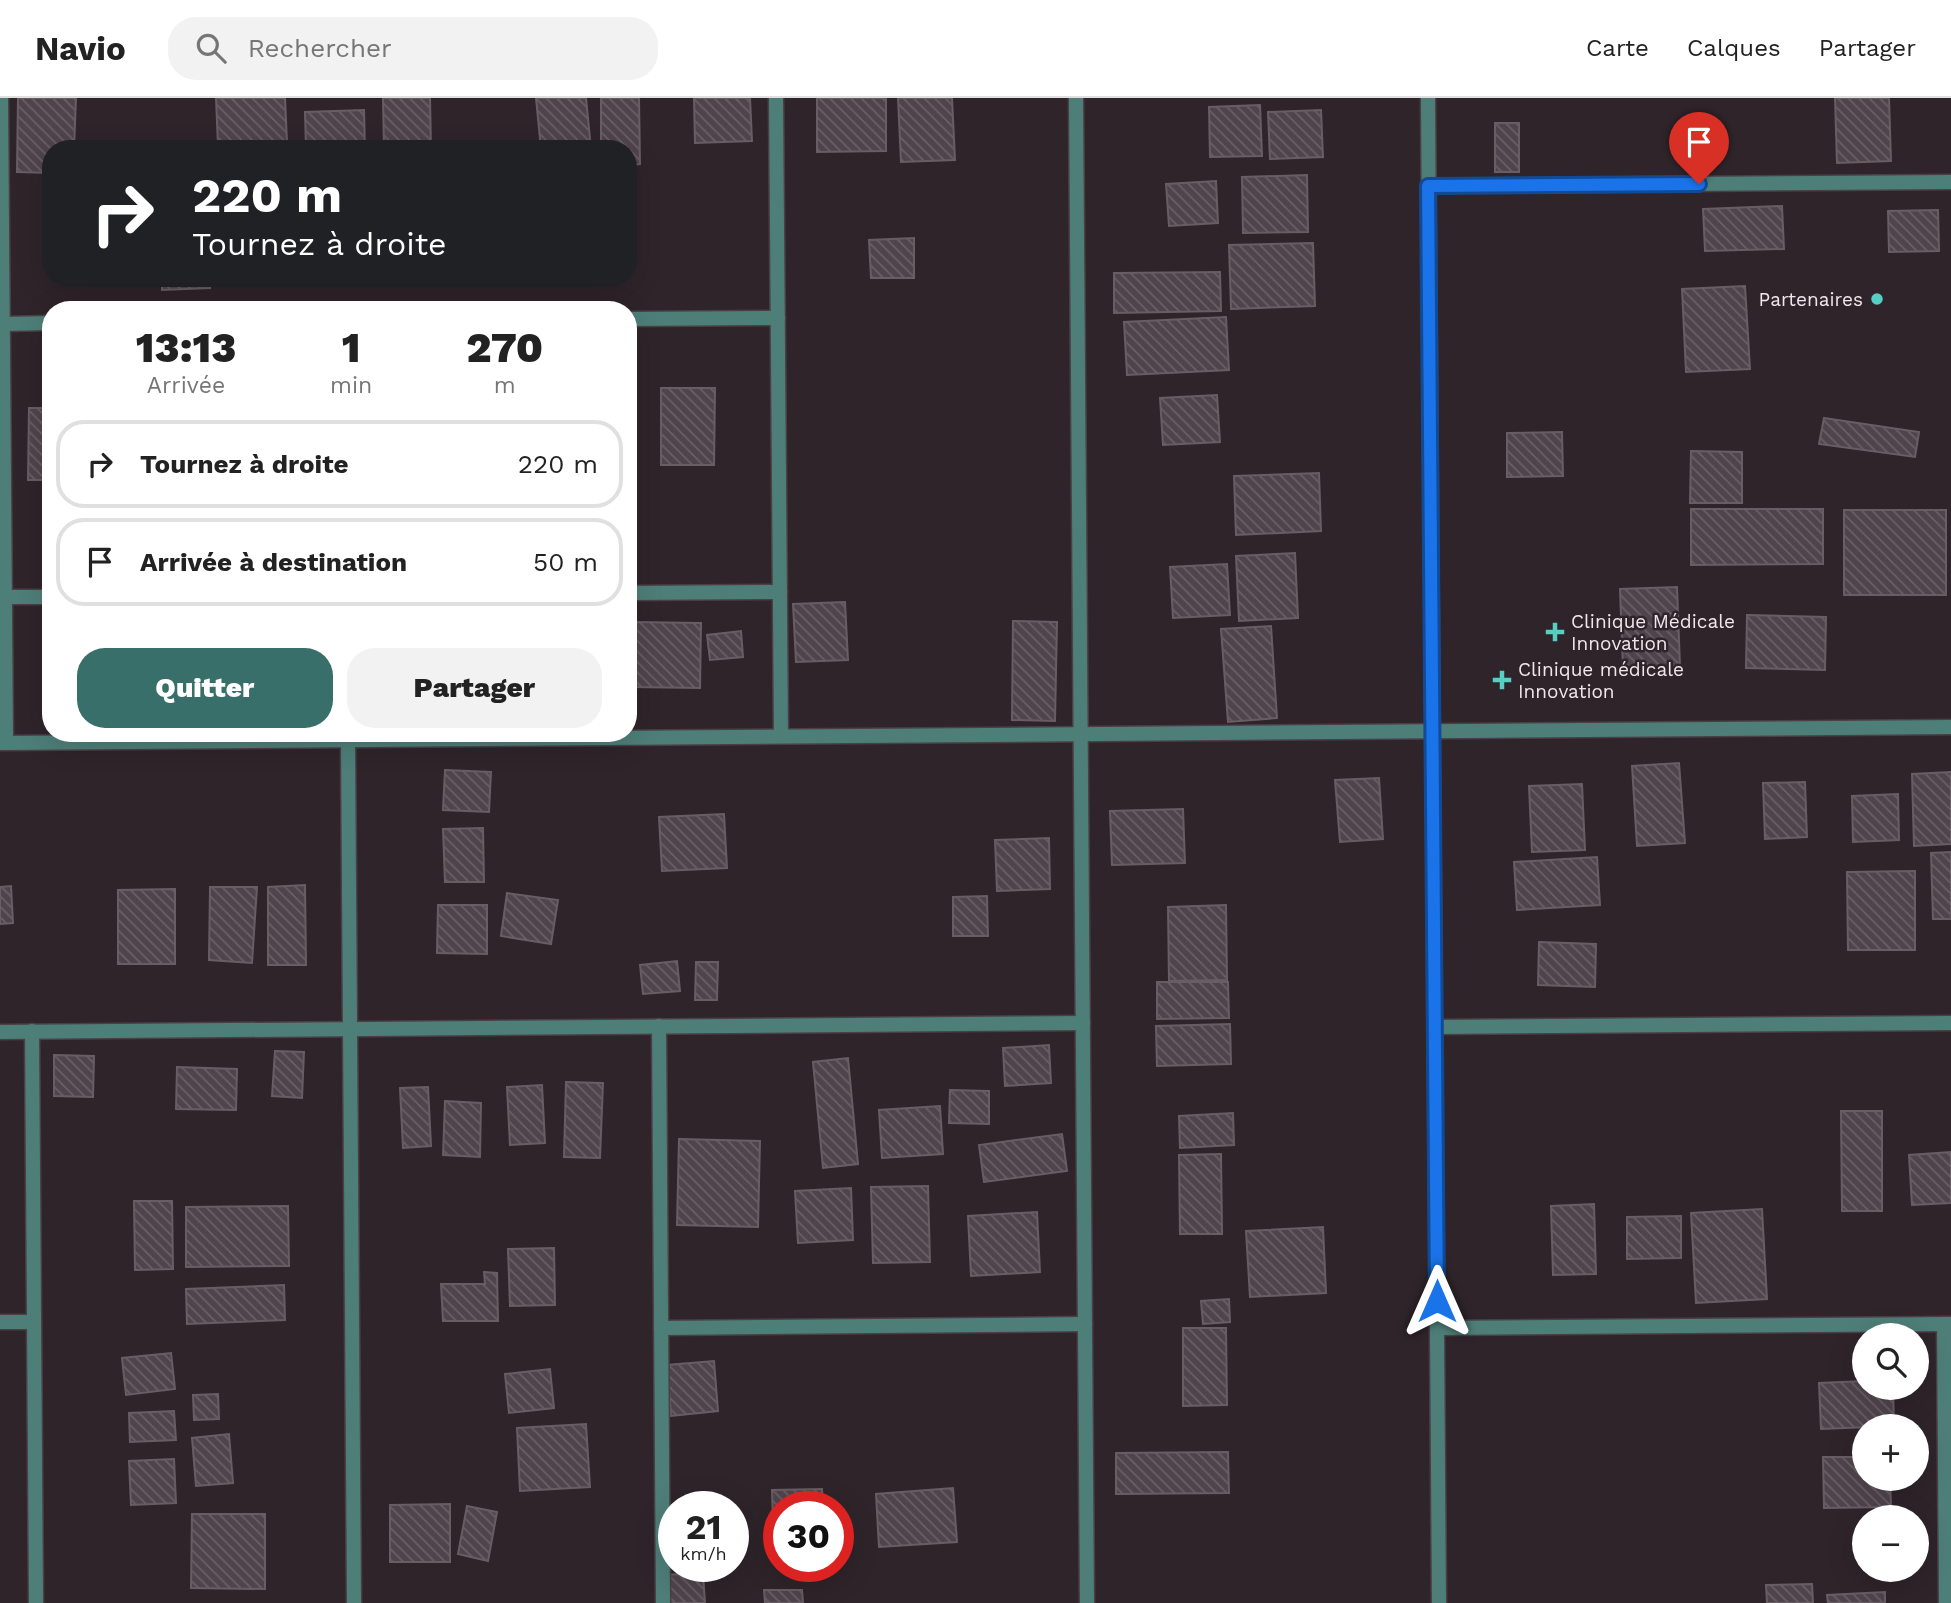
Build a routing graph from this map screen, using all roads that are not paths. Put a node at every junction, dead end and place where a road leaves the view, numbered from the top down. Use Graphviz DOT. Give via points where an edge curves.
graph roads {
  1 [pos="1,98"];
  2 [pos="776,98"];
  3 [pos="1076,98"];
  4 [pos="1428,98"];
  5 [pos="1951,182"];
  6 [pos="1428,186"];
  7 [pos="778,318"];
  8 [pos="637,319"];
  9 [pos="42,323"];
  10 [pos="3,324"];
  11 [pos="780,592"];
  12 [pos="637,593"];
  13 [pos="5,597"];
  14 [pos="42,597"];
  15 [pos="1951,727"];
  16 [pos="1432,731"];
  17 [pos="1081,734"];
  18 [pos="781,736"];
  19 [pos="637,737"];
  20 [pos="118,742"];
  21 [pos="348,742"];
  22 [pos="3,743"];
  23 [pos="1083,1023"];
  24 [pos="1951,1023"];
  25 [pos="659,1026"];
  26 [pos="1435,1027"];
  27 [pos="350,1029"];
  28 [pos="0,1031"];
  29 [pos="32,1031"];
  30 [pos="0,1322"];
  31 [pos="34,1322"];
  32 [pos="1085,1324"];
  33 [pos="1947,1324"];
  34 [pos="661,1328"];
  35 [pos="1437,1328"];
  36 [pos="1948,1469"];
  37 [pos="36,1603"];
  38 [pos="354,1603"];
  39 [pos="663,1603"];
  40 [pos="1087,1603"];
  41 [pos="1439,1603"];
  42 [pos="1946,1603"];
  1 -- 10 [label="street"];
  2 -- 7 [label="street"];
  3 -- 17 [label="street"];
  4 -- 6 [label="street"];
  5 -- 6 [label="street"];
  6 -- 16 [label="street"];
  7 -- 8 [label="street"];
  7 -- 11 [label="street"];
  9 -- 10 [label="street"];
  10 -- 13 [label="street"];
  11 -- 12 [label="street"];
  11 -- 18 [label="street"];
  13 -- 14 [label="street"];
  13 -- 22 [label="street"];
  15 -- 16 [label="street"];
  16 -- 17 [label="street"];
  16 -- 26 [label="street"];
  17 -- 18 [label="street"];
  17 -- 23 [label="street"];
  18 -- 19 [label="street"];
  20 -- 22 [label="street"];
  21 -- 27 [label="street"];
  23 -- 25 [label="street"];
  23 -- 32 [label="street"];
  24 -- 26 [label="street"];
  25 -- 27 [label="street"];
  25 -- 34 [label="street"];
  26 -- 35 [label="street"];
  27 -- 29 [label="street"];
  27 -- 38 [label="street"];
  28 -- 29 [label="street"];
  29 -- 31 [label="street"];
  30 -- 31 [label="street"];
  31 -- 37 [label="street"];
  32 -- 34 [label="street"];
  32 -- 40 [label="street"];
  33 -- 35 [label="street"];
  33 -- 36 [label="street"];
  34 -- 39 [label="street"];
  35 -- 41 [label="street"];
  36 -- 42 [label="street"];
}
